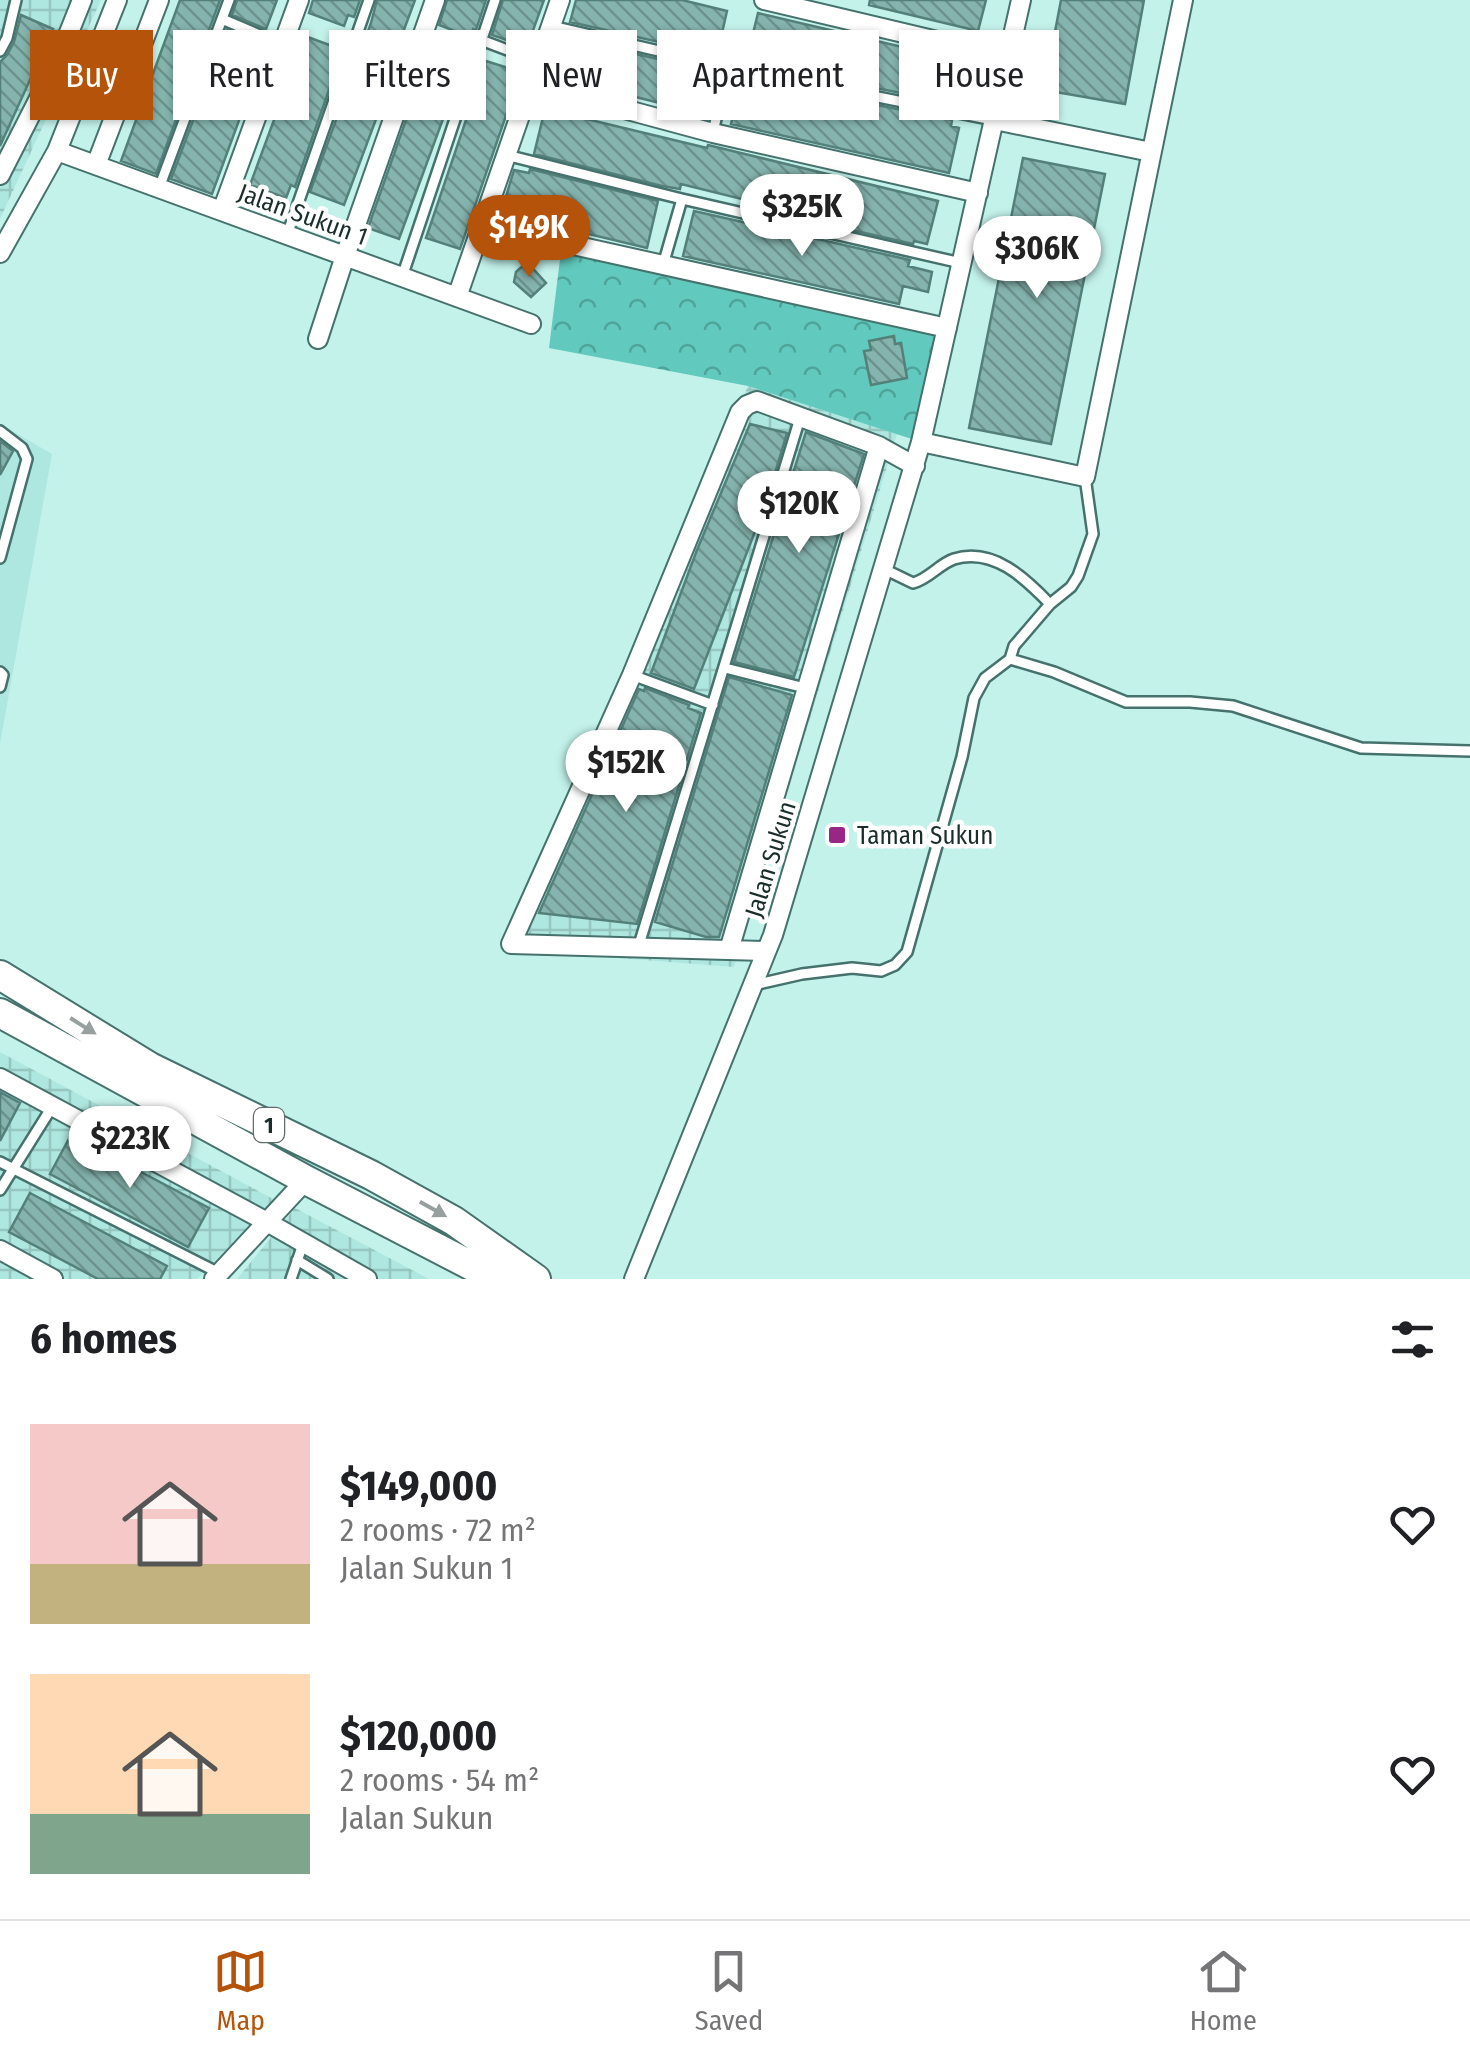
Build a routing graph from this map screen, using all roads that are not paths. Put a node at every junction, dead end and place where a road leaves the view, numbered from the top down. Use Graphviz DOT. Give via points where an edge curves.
graph roads {
  1 [pos="15,0"];
  2 [pos="82,0"];
  3 [pos="117,0"];
  4 [pos="159,0"];
  5 [pos="228,0"];
  6 [pos="299,0"];
  7 [pos="369,0"];
  8 [pos="435,0"];
  9 [pos="494,0"];
  10 [pos="560,0"];
  11 [pos="764,0"];
  12 [pos="1021,0"];
  13 [pos="1183,0"];
  14 [pos="222,19"];
  15 [pos="551,26"];
  16 [pos="248,30"];
  17 [pos="288,30"];
  18 [pos="424,30"];
  19 [pos="484,30"];
  20 [pos="550,30"];
  21 [pos="1015,30"];
  22 [pos="899,32"];
  23 [pos="0,51"];
  24 [pos="657,51"];
  25 [pos="637,113"];
  26 [pos="255,120"];
  27 [pos="393,120"];
  28 [pos="455,120"];
  29 [pos="518,120"];
  30 [pos="715,120"];
  31 [pos="995,120"];
  32 [pos="712,134"];
  33 [pos="56,150"];
  34 [pos="1150,152"];
  35 [pos="506,155"];
  36 [pos="96,165"];
  37 [pos="0,175"];
  38 [pos="159,188"];
  39 [pos="978,193"];
  40 [pos="682,199"];
  41 [pos="222,211"];
  42 [pos="483,225"];
  43 [pos="288,235"];
  44 [pos="0,253"];
  45 [pos="345,256"];
  46 [pos="962,263"];
  47 [pos="663,265"];
  48 [pos="402,277"];
  49 [pos="458,297"];
  50 [pos="531,324"];
  51 [pos="947,328"];
  52 [pos="318,339"];
  53 [pos="800,418"];
  54 [pos="0,431"];
  55 [pos="921,442"];
  56 [pos="879,446"];
  57 [pos="915,466"];
  58 [pos="1085,478"];
  59 [pos="0,558"];
  60 [pos="884,569"];
  61 [pos="1050,604"];
  62 [pos="1010,659"];
  63 [pos="725,668"];
  64 [pos="0,672"];
  65 [pos="632,676"];
  66 [pos="0,688"];
  67 [pos="806,688"];
  68 [pos="713,705"];
  69 [pos="1470,751"];
  70 [pos="638,948"];
  71 [pos="729,950"];
  72 [pos="766,952"];
  73 [pos="0,975"];
  74 [pos="752,986"];
  75 [pos="0,1013"];
  76 [pos="0,1078"];
  77 [pos="52,1107"];
  78 [pos="0,1162"];
  79 [pos="12,1168"];
  80 [pos="372,1175"];
  81 [pos="306,1180"];
  82 [pos="0,1190"];
  83 [pos="267,1222"];
  84 [pos="0,1250"];
  85 [pos="300,1252"];
  86 [pos="217,1276"];
  87 [pos="53,1279"];
  88 [pos="291,1279"];
  89 [pos="328,1279"];
  90 [pos="367,1279"];
  91 [pos="496,1279"];
  92 [pos="536,1279"];
  93 [pos="634,1279"];
  1 -- 23 [label="lane"];
  2 -- 37 [label="street"];
  3 -- 33 [label="street"];
  4 -- 36 [label="street"];
  5 -- 14 [label="lane"];
  6 -- 17 [label="street"];
  7 -- 43 [label="lane"];
  8 -- 18 [label="street"];
  9 -- 19 [label="lane"];
  10 -- 15 [label="street"];
  11 -- 22 [label="street"];
  12 -- 21 [label="street"];
  13 -- 34 [label="street"];
  14 -- 16 [label="lane"];
  14 -- 38 [label="lane"];
  15 -- 20 [label="street"];
  15 -- 24 [label="lane"];
  25 -- 32 [label="street"];
  26 -- 41 [label="street"];
  27 -- 45 [label="street"];
  28 -- 48 [label="lane"];
  29 -- 35 [label="street"];
  30 -- 32 [label="lane"];
  31 -- 34 [label="street"];
  31 -- 39 [label="street"];
  32 -- 39 [label="street"];
  33 -- 36 [label="street, Jalan Sukun 1"];
  33 -- 44 [label="street"];
  34 -- 58 [label="street"];
  35 -- 40 [label="lane"];
  35 -- 42 [label="street"];
  36 -- 38 [label="street, Jalan Sukun 1"];
  38 -- 41 [label="street, Jalan Sukun 1"];
  39 -- 46 [label="street"];
  40 -- 46 [label="lane"];
  40 -- 47 [label="lane"];
  41 -- 43 [label="street, Jalan Sukun 1"];
  42 -- 47 [label="street"];
  42 -- 49 [label="street"];
  43 -- 45 [label="street, Jalan Sukun 1"];
  45 -- 48 [label="street, Jalan Sukun 1"];
  45 -- 52 [label="street"];
  46 -- 51 [label="street"];
  47 -- 51 [label="street"];
  48 -- 49 [label="street, Jalan Sukun 1"];
  49 -- 50 [label="street, Jalan Sukun 1"];
  51 -- 55 [label="street"];
  53 -- 56 [label="street"];
  53 -- 63 [label="lane"];
  53 -- 65 [label="street" via="757,402 740,412"];
  54 -- 59 [label="lane" via="27,459"];
  55 -- 57 [label="street, Jalan Sukun"];
  55 -- 58 [label="street"];
  56 -- 57 [label="street"];
  56 -- 67 [label="street"];
  57 -- 60 [label="street, Jalan Sukun"];
  58 -- 61 [label="lane" via="1093,534 1071,588"];
  60 -- 61 [label="lane" via="913,583 953,560 979,555 1002,563"];
  60 -- 72 [label="street, Jalan Sukun"];
  61 -- 62 [label="lane"];
  62 -- 69 [label="lane" via="1126,702 1233,706 1361,748"];
  62 -- 74 [label="lane" via="984,678 974,698 906,952 881,972 852,968"];
  63 -- 67 [label="lane"];
  63 -- 68 [label="lane"];
  64 -- 66 [label="lane"];
  65 -- 68 [label="lane"];
  65 -- 70 [label="street" via="512,944"];
  67 -- 71 [label="street"];
  68 -- 70 [label="lane"];
  70 -- 71 [label="street"];
  71 -- 72 [label="street"];
  72 -- 74 [label="street, Jalan Sukun"];
  73 -- 80 [label="highway, 1, one-way" via="150,1067"];
  74 -- 93 [label="street, Jalan Sukun"];
  75 -- 81 [label="highway, 1"];
  76 -- 77 [label="street"];
  77 -- 79 [label="lane"];
  77 -- 83 [label="street"];
  78 -- 79 [label="lane"];
  79 -- 82 [label="lane"];
  79 -- 86 [label="lane"];
  80 -- 81 [label="highway" via="319,1170"];
  80 -- 92 [label="highway, 1, one-way" via="454,1220"];
  81 -- 83 [label="street"];
  81 -- 91 [label="highway, 1"];
  83 -- 85 [label="street"];
  83 -- 86 [label="street"];
  84 -- 87 [label="street"];
  85 -- 88 [label="lane"];
  85 -- 89 [label="lane"];
  85 -- 90 [label="street"];
}
